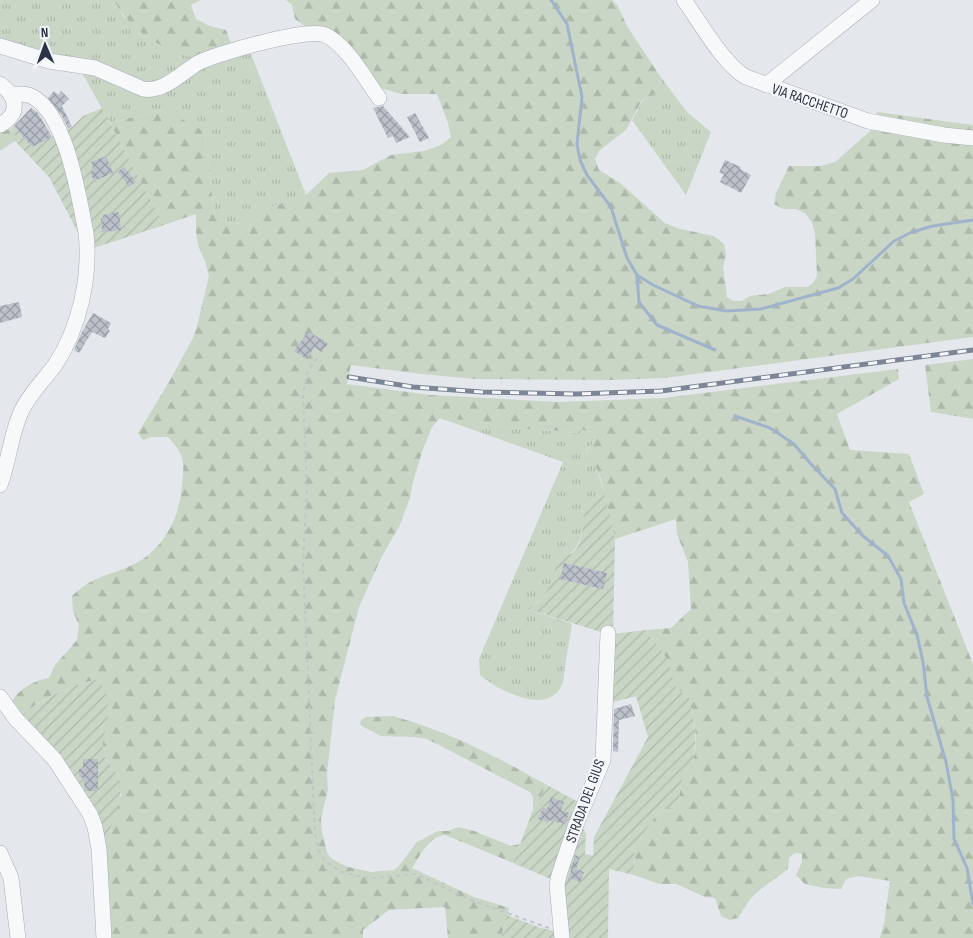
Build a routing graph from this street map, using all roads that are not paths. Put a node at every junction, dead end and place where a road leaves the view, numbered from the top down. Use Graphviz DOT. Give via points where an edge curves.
graph roads {
  1 [pos="684,0"];
  2 [pos="872,0"];
  3 [pos="0,46"];
  4 [pos="766,85"];
  5 [pos="6,89"];
  6 [pos="379,98"];
  7 [pos="0,125"];
  8 [pos="973,138"];
  9 [pos="0,485"];
  10 [pos="608,633"];
  11 [pos="0,698"];
  12 [pos="0,854"];
  13 [pos="562,934"];
  14 [pos="18,938"];
  15 [pos="104,938"];
  1 -- 4 [label="street, VIA RACCHETTO" via="732,68 746,78"];
  2 -- 4 [label="street"];
  3 -- 6 [label="street" via="49,62 95,68 151,90 162,87 208,58 248,46 320,33 344,51"];
  4 -- 8 [label="street, VIA RACCHETTO" via="868,121"];
  5 -- 7 [label="street" via="14,103 14,111"];
  5 -- 9 [label="street" via="35,98 53,118 65,144 87,245 77,320 58,359 21,412"];
  10 -- 13 [label="street, STRADA DEL GIUS" via="603,760 559,875 557,885"];
  11 -- 15 [label="street" via="55,760 90,814 99,849"];
  12 -- 14 [label="street" via="12,878"];
}
